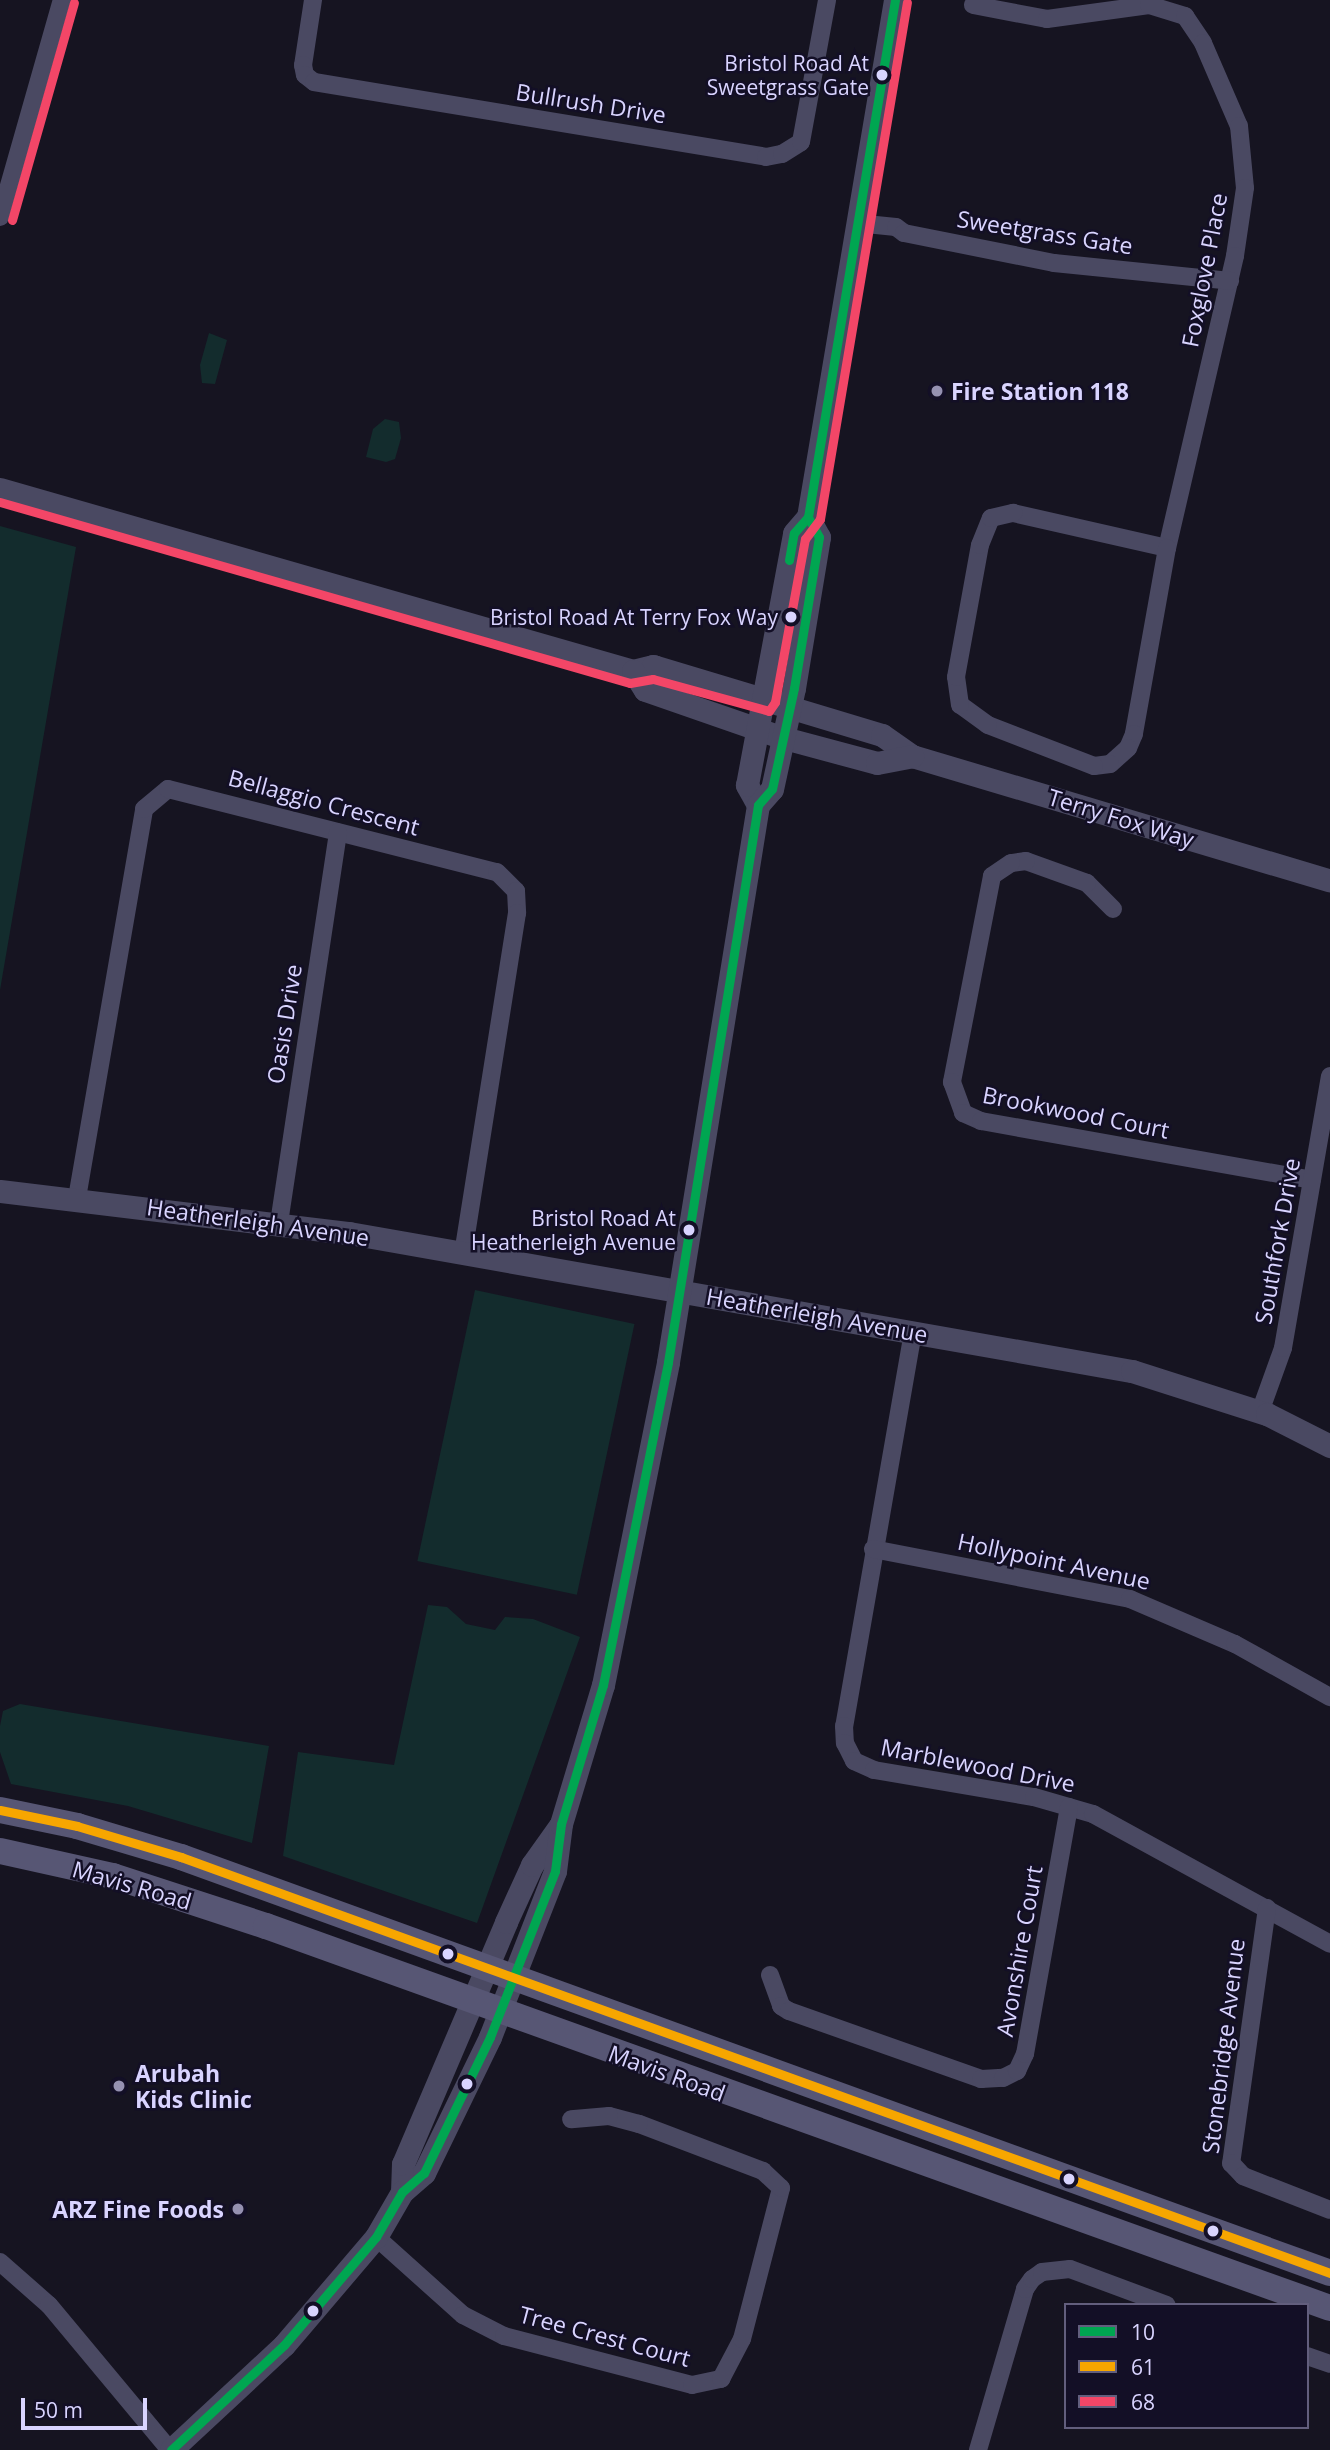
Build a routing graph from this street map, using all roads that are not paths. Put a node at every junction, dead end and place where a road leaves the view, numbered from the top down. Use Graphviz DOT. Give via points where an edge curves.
graph roads {
  1 [pos="62,0"];
  2 [pos="313,0"];
  3 [pos="827,0"];
  4 [pos="895,0"];
  5 [pos="973,5"];
  6 [pos="0,217"];
  7 [pos="856,223"];
  8 [pos="1230,281"];
  9 [pos="0,489"];
  10 [pos="808,517"];
  11 [pos="1167,548"];
  12 [pos="633,671"];
  13 [pos="763,700"];
  14 [pos="790,708"];
  15 [pos="758,729"];
  16 [pos="784,738"];
  17 [pos="912,756"];
  18 [pos="758,805"];
  19 [pos="338,832"];
  20 [pos="1330,881"];
  21 [pos="1113,909"];
  22 [pos="1330,1076"];
  23 [pos="1312,1180"];
  24 [pos="0,1191"];
  25 [pos="78,1198"];
  26 [pos="279,1223"];
  27 [pos="463,1254"];
  28 [pos="680,1291"];
  29 [pos="913,1332"];
  30 [pos="1260,1412"];
  31 [pos="1330,1446"];
  32 [pos="873,1549"];
  33 [pos="1330,1697"];
  34 [pos="1069,1807"];
  35 [pos="0,1810"];
  36 [pos="561,1824"];
  37 [pos="0,1852"];
  38 [pos="1266,1908"];
  39 [pos="1330,1944"];
  40 [pos="487,1967"];
  41 [pos="770,1975"];
  42 [pos="515,1978"];
  43 [pos="472,2003"];
  44 [pos="500,2013"];
  45 [pos="571,2119"];
  46 [pos="402,2192"];
  47 [pos="1330,2210"];
  48 [pos="376,2237"];
  49 [pos="0,2262"];
  50 [pos="1330,2273"];
  51 [pos="1162,2303"];
  52 [pos="1330,2308"];
  53 [pos="1309,2357"];
  54 [pos="1330,2364"];
  55 [pos="171,2450"];
  56 [pos="978,2450"];
  1 -- 6 [label="street"];
  2 -- 3 [label="street, Bullrush Drive" via="303,65 305,75 314,82 766,157 782,154 801,142"];
  4 -- 7 [label="street"];
  5 -- 8 [label="street, Foxglove Place" via="1047,19 1149,5 1185,16 1203,43 1239,126 1245,188"];
  7 -- 8 [label="street, Sweetgrass Gate" via="896,227 904,233 1054,263"];
  7 -- 10 [label="street"];
  8 -- 11 [label="street, Foxglove Place"];
  9 -- 12 [label="street, Terry Fox Way"];
  10 -- 13 [label="street" via="794,533"];
  10 -- 14 [label="street" via="819,537"];
  11 -- 11 [label="street, Foxglove Place" via="1134,734 1118,758 1094,766 988,725 964,710 956,677 980,545 991,518 1013,513"];
  12 -- 13 [label="street, Terry Fox Way" via="653,666"];
  12 -- 15 [label="street, Terry Fox Way" via="645,690"];
  13 -- 14 [label="street, Terry Fox Way"];
  13 -- 15 [label="street"];
  14 -- 16 [label="street"];
  14 -- 17 [label="street, Terry Fox Way" via="882,735"];
  15 -- 16 [label="street, Terry Fox Way"];
  15 -- 18 [label="street" via="747,785"];
  16 -- 17 [label="street, Terry Fox Way" via="877,763"];
  16 -- 18 [label="street" via="772,789"];
  17 -- 20 [label="street, Terry Fox Way"];
  18 -- 28 [label="street"];
  19 -- 25 [label="street, Bellaggio Crescent" via="168,789 149,801 142,820"];
  19 -- 26 [label="street, Oasis Drive"];
  19 -- 27 [label="street, Bellaggio Crescent" via="498,872 516,891 517,913"];
  21 -- 23 [label="street, Brookwood Court" via="1087,883 1026,860 1010,863 992,876 952,1082 963,1113 981,1121"];
  22 -- 23 [label="street, Southfork Drive"];
  23 -- 30 [label="street, Southfork Drive" via="1283,1348"];
  24 -- 25 [label="street, Heatherleigh Avenue"];
  25 -- 26 [label="street, Heatherleigh Avenue"];
  26 -- 27 [label="street, Heatherleigh Avenue"];
  27 -- 28 [label="street, Heatherleigh Avenue"];
  28 -- 29 [label="street, Heatherleigh Avenue"];
  28 -- 36 [label="street" via="603,1685"];
  29 -- 30 [label="street, Heatherleigh Avenue" via="1132,1371"];
  29 -- 32 [label="street, Marblewood Drive"];
  30 -- 31 [label="street, Heatherleigh Avenue"];
  32 -- 33 [label="street, Hollypoint Avenue" via="1130,1599 1234,1644"];
  32 -- 34 [label="street, Marblewood Drive" via="843,1735 854,1760 874,1770"];
  34 -- 38 [label="street, Marblewood Drive" via="1130,1832"];
  34 -- 41 [label="street, Avonshire Court" via="1025,2054 1017,2071 1003,2078 981,2078 789,2011 781,2006"];
  35 -- 40 [label="main road, Mavis Road" via="77,1826 181,1857"];
  36 -- 40 [label="street" via="532,1865"];
  36 -- 42 [label="street" via="555,1871"];
  37 -- 43 [label="main road, Mavis Road" via="126,1881 266,1926"];
  38 -- 39 [label="street, Marblewood Drive"];
  38 -- 47 [label="street, Stonebridge Avenue" via="1231,2163 1243,2176"];
  40 -- 42 [label="main road, Mavis Road"];
  40 -- 43 [label="street"];
  42 -- 44 [label="street"];
  42 -- 50 [label="main road, Mavis Road"];
  43 -- 44 [label="main road, Mavis Road"];
  43 -- 46 [label="street" via="403,2164"];
  44 -- 46 [label="street" via="424,2173"];
  44 -- 52 [label="main road, Mavis Road"];
  45 -- 48 [label="street, Tree Crest Court" via="609,2116 639,2124 763,2171 780,2188 742,2339 721,2379 692,2385 504,2336 463,2315"];
  46 -- 48 [label="street"];
  48 -- 55 [label="street" via="284,2345"];
  49 -- 55 [label="street" via="49,2305"];
  51 -- 56 [label="street" via="1070,2269 1042,2272 1032,2279 1025,2288"];
  53 -- 54 [label="street"];
}
